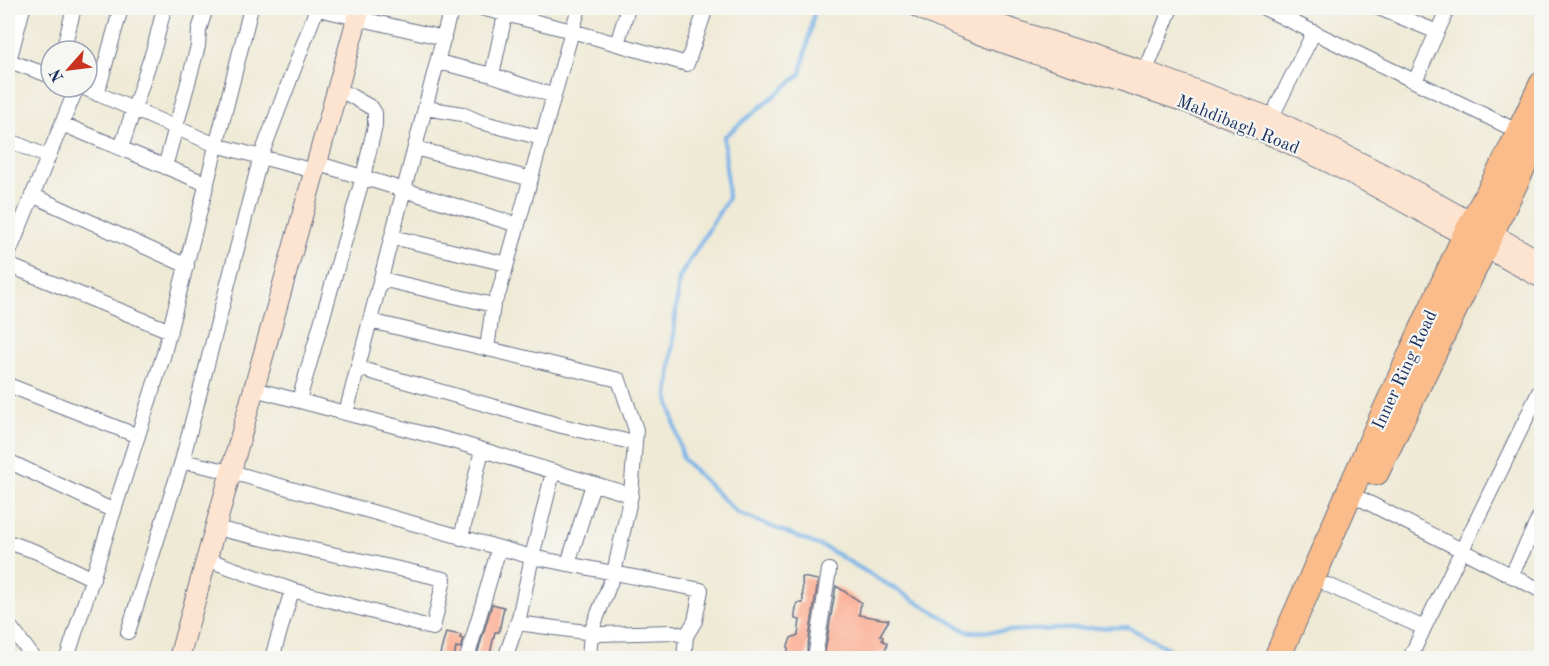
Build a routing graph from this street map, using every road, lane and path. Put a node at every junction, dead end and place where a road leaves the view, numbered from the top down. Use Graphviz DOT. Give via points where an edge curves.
graph roads {
  1 [pos="23,8"];
  2 [pos="74,8"];
  3 [pos="121,8"];
  4 [pos="164,8"];
  5 [pos="206,8"];
  6 [pos="251,8"];
  7 [pos="315,8"];
  8 [pos="455,8"];
  9 [pos="481,8"];
  10 [pos="579,8"];
  11 [pos="628,8"];
  12 [pos="706,8"];
  13 [pos="919,8"];
  14 [pos="956,8"];
  15 [pos="1171,8"];
  16 [pos="1264,8"];
  17 [pos="1379,8"];
  18 [pos="1448,8"];
  19 [pos="507,11"];
  20 [pos="358,13"];
  21 [pos="572,31"];
  22 [pos="1314,32"];
  23 [pos="1437,32"];
  24 [pos="444,38"];
  25 [pos="66,39"];
  26 [pos="617,44"];
  27 [pos="438,62"];
  28 [pos="39,72"];
  29 [pos="492,75"];
  30 [pos="1142,79"];
  31 [pos="1415,81"];
  32 [pos="1542,85"];
  33 [pos="99,86"];
  34 [pos="337,88"];
  35 [pos="99,94"];
  36 [pos="554,96"];
  37 [pos="72,99"];
  38 [pos="426,108"];
  39 [pos="135,110"];
  40 [pos="1271,118"];
  41 [pos="62,124"];
  42 [pos="177,128"];
  43 [pos="1530,129"];
  44 [pos="542,138"];
  45 [pos="8,140"];
  46 [pos="216,144"];
  47 [pos="121,148"];
  48 [pos="415,148"];
  49 [pos="261,156"];
  50 [pos="48,157"];
  51 [pos="165,166"];
  52 [pos="315,167"];
  53 [pos="363,177"];
  54 [pos="531,179"];
  55 [pos="207,184"];
  56 [pos="404,190"];
  57 [pos="32,195"];
  58 [pos="518,225"];
  59 [pos="1478,236"];
  60 [pos="392,237"];
  61 [pos="8,255"];
  62 [pos="1542,262"];
  63 [pos="507,264"];
  64 [pos="8,265"];
  65 [pos="187,266"];
  66 [pos="1542,278"];
  67 [pos="381,279"];
  68 [pos="493,305"];
  69 [pos="370,321"];
  70 [pos="170,331"];
  71 [pos="487,349"];
  72 [pos="358,368"];
  73 [pos="8,385"];
  74 [pos="254,388"];
  75 [pos="1541,388"];
  76 [pos="299,400"];
  77 [pos="346,413"];
  78 [pos="138,436"];
  79 [pos="635,443"];
  80 [pos="482,450"];
  81 [pos="8,461"];
  82 [pos="182,461"];
  83 [pos="231,472"];
  84 [pos="553,472"];
  85 [pos="593,484"];
  86 [pos="631,495"];
  87 [pos="1363,500"];
  88 [pos="114,511"];
  89 [pos="1542,513"];
  90 [pos="215,528"];
  91 [pos="461,538"];
  92 [pos="8,542"];
  93 [pos="499,548"];
  94 [pos="1461,551"];
  95 [pos="532,557"];
  96 [pos="206,560"];
  97 [pos="568,564"];
  98 [pos="829,570"];
  99 [pos="614,573"];
  100 [pos="1510,576"];
  101 [pos="93,579"];
  102 [pos="1328,585"];
  103 [pos="292,590"];
  104 [pos="1542,591"];
  105 [pos="517,623"];
  106 [pos="8,624"];
  107 [pos="1424,628"];
  108 [pos="128,632"];
  109 [pos="591,632"];
  110 [pos="686,636"];
  111 [pos="34,658"];
  112 [pos="68,658"];
  113 [pos="179,658"];
  114 [pos="272,658"];
  115 [pos="466,658"];
  116 [pos="505,658"];
  117 [pos="589,658"];
  118 [pos="684,658"];
  119 [pos="815,658"];
  120 [pos="1277,658"];
  121 [pos="1296,658"];
  122 [pos="1410,658"];
  1 -- 28 [label="street" via="9,61"];
  2 -- 25 [label="street"];
  3 -- 33 [label="street"];
  4 -- 39 [label="street"];
  5 -- 42 [label="street"];
  6 -- 46 [label="street"];
  7 -- 20 [label="street"];
  7 -- 49 [label="street"];
  8 -- 24 [label="street"];
  9 -- 19 [label="street"];
  10 -- 21 [label="street"];
  11 -- 26 [label="street"];
  12 -- 26 [label="street" via="687,64"];
  13 -- 30 [label="street, Mahdibagh Road" via="982,36"];
  14 -- 30 [label="street, Mahdibagh Road"];
  15 -- 30 [label="street"];
  16 -- 22 [label="street"];
  17 -- 23 [label="street"];
  18 -- 23 [label="street"];
  19 -- 21 [label="street"];
  19 -- 29 [label="street"];
  20 -- 24 [label="street"];
  20 -- 34 [label="street"];
  21 -- 26 [label="street"];
  21 -- 36 [label="street"];
  22 -- 31 [label="street"];
  22 -- 40 [label="street"];
  23 -- 31 [label="street"];
  24 -- 27 [label="street"];
  27 -- 29 [label="street"];
  27 -- 38 [label="street"];
  29 -- 36 [label="street"];
  30 -- 40 [label="street, Mahdibagh Road"];
  30 -- 59 [label="street, Mahdibagh Road" via="1290,144"];
  31 -- 43 [label="street"];
  32 -- 43 [label="highway, Inner Ring Road"];
  34 -- 52 [label="street"];
  34 -- 53 [label="street" via="375,113"];
  35 -- 39 [label="street"];
  36 -- 44 [label="street"];
  37 -- 41 [label="street"];
  38 -- 44 [label="street" via="462,114"];
  38 -- 48 [label="street"];
  39 -- 42 [label="street"];
  39 -- 47 [label="street"];
  40 -- 59 [label="street, Mahdibagh Road" via="1395,180"];
  41 -- 47 [label="street"];
  41 -- 50 [label="street"];
  42 -- 46 [label="street"];
  42 -- 51 [label="street"];
  43 -- 59 [label="highway, Inner Ring Road"];
  44 -- 54 [label="street"];
  45 -- 50 [label="street"];
  46 -- 49 [label="street"];
  46 -- 55 [label="street"];
  47 -- 51 [label="street"];
  48 -- 54 [label="street"];
  48 -- 56 [label="street"];
  49 -- 52 [label="street"];
  49 -- 82 [label="street"];
  50 -- 57 [label="street"];
  51 -- 55 [label="street"];
  52 -- 53 [label="street"];
  52 -- 74 [label="street"];
  53 -- 56 [label="street"];
  53 -- 76 [label="street"];
  54 -- 58 [label="street"];
  55 -- 65 [label="street"];
  56 -- 58 [label="street"];
  56 -- 60 [label="street"];
  57 -- 61 [label="street"];
  57 -- 65 [label="street"];
  58 -- 63 [label="street"];
  59 -- 62 [label="street, Mahdibagh Road"];
  59 -- 66 [label="street, Mahdibagh Road"];
  59 -- 87 [label="highway, Inner Ring Road"];
  59 -- 120 [label="highway, Inner Ring Road" via="1375,434"];
  60 -- 63 [label="street"];
  60 -- 67 [label="street"];
  63 -- 68 [label="street"];
  64 -- 70 [label="street"];
  65 -- 70 [label="street"];
  67 -- 68 [label="street"];
  67 -- 69 [label="street"];
  68 -- 71 [label="street"];
  69 -- 71 [label="street"];
  69 -- 72 [label="street"];
  70 -- 78 [label="street"];
  71 -- 79 [label="street" via="619,380 636,430"];
  72 -- 77 [label="street"];
  72 -- 79 [label="street"];
  73 -- 78 [label="street"];
  74 -- 76 [label="street"];
  74 -- 83 [label="street"];
  75 -- 94 [label="street"];
  76 -- 77 [label="street"];
  77 -- 80 [label="street"];
  78 -- 88 [label="street"];
  79 -- 86 [label="street"];
  80 -- 84 [label="street"];
  80 -- 91 [label="street"];
  81 -- 88 [label="street"];
  82 -- 83 [label="street"];
  82 -- 108 [label="street"];
  83 -- 90 [label="street"];
  83 -- 91 [label="street"];
  84 -- 85 [label="street"];
  84 -- 95 [label="street"];
  85 -- 86 [label="street"];
  85 -- 97 [label="street"];
  86 -- 99 [label="street"];
  87 -- 94 [label="street"];
  87 -- 102 [label="highway, Inner Ring Road"];
  88 -- 101 [label="street"];
  89 -- 100 [label="street"];
  90 -- 96 [label="street"];
  90 -- 103 [label="street" via="444,579 433,628"];
  91 -- 93 [label="street"];
  92 -- 101 [label="street"];
  93 -- 95 [label="street"];
  93 -- 115 [label="street"];
  94 -- 100 [label="street"];
  94 -- 107 [label="street"];
  95 -- 97 [label="street"];
  95 -- 105 [label="street"];
  96 -- 103 [label="street"];
  96 -- 113 [label="street"];
  97 -- 99 [label="street"];
  98 -- 119 [label="street"];
  99 -- 109 [label="street"];
  99 -- 110 [label="street" via="700,590 695,621"];
  100 -- 104 [label="street"];
  101 -- 112 [label="street"];
  102 -- 107 [label="street"];
  102 -- 121 [label="highway, Inner Ring Road"];
  103 -- 114 [label="street"];
  105 -- 109 [label="street"];
  105 -- 116 [label="street"];
  106 -- 111 [label="street"];
  107 -- 122 [label="street"];
  109 -- 110 [label="street" via="672,632"];
  109 -- 117 [label="street"];
  110 -- 118 [label="street"];
}
